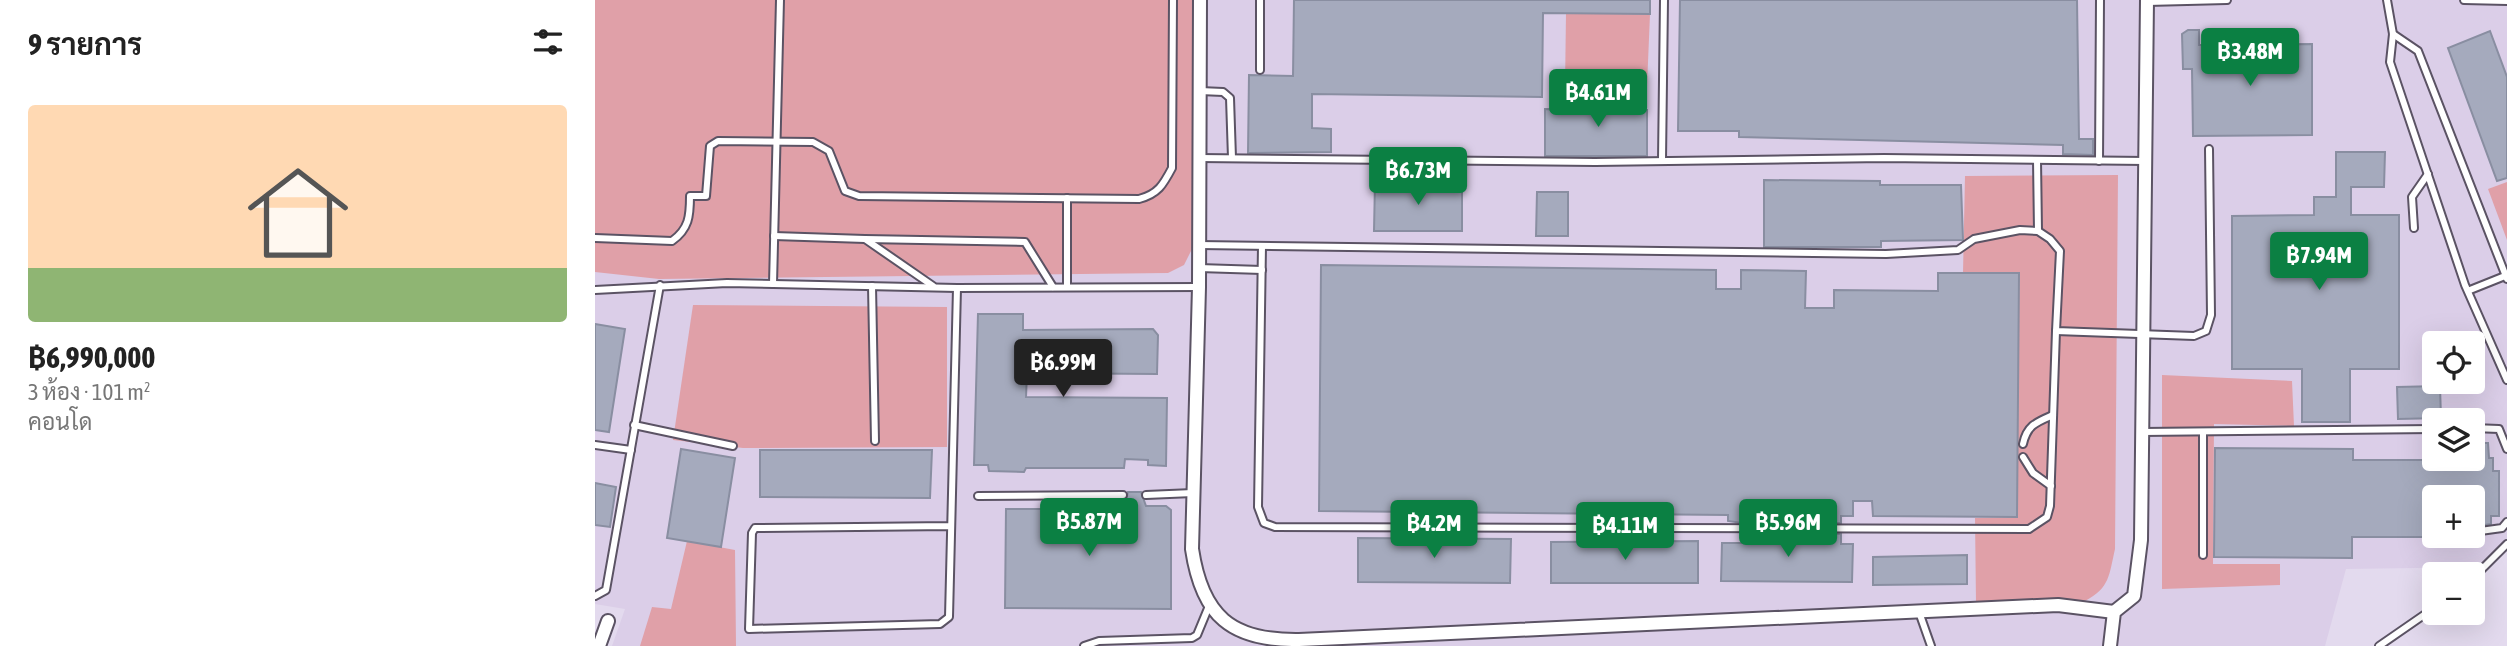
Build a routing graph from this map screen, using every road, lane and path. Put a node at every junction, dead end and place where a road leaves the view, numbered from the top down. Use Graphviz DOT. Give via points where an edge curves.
graph roads {
  1 [pos="780,0"];
  2 [pos="1173,0"];
  3 [pos="1201,0"];
  4 [pos="1261,0"];
  5 [pos="1664,0"];
  6 [pos="2099,0"];
  7 [pos="2227,0"];
  8 [pos="2387,0"];
  9 [pos="2464,0"];
  10 [pos="2147,1"];
  11 [pos="2507,1"];
  12 [pos="2393,34"];
  13 [pos="1260,70"];
  14 [pos="1200,91"];
  15 [pos="776,143"];
  16 [pos="2209,149"];
  17 [pos="1199,158"];
  18 [pos="1232,158"];
  19 [pos="1662,160"];
  20 [pos="2037,160"];
  21 [pos="2099,161"];
  22 [pos="2145,161"];
  23 [pos="2428,174"];
  24 [pos="1067,198"];
  25 [pos="2414,228"];
  26 [pos="2038,231"];
  27 [pos="774,236"];
  28 [pos="595,238"];
  29 [pos="865,239"];
  30 [pos="1199,246"];
  31 [pos="1262,246"];
  32 [pos="1199,268"];
  33 [pos="1262,270"];
  34 [pos="2506,278"];
  35 [pos="773,284"];
  36 [pos="660,285"];
  37 [pos="872,286"];
  38 [pos="935,287"];
  39 [pos="1053,287"];
  40 [pos="1067,287"];
  41 [pos="1199,287"];
  42 [pos="957,288"];
  43 [pos="595,290"];
  44 [pos="2470,290"];
  45 [pos="2056,331"];
  46 [pos="2144,334"];
  47 [pos="2507,380"];
  48 [pos="2053,415"];
  49 [pos="634,425"];
  50 [pos="2485,428"];
  51 [pos="2422,429"];
  52 [pos="2142,432"];
  53 [pos="2203,433"];
  54 [pos="875,441"];
  55 [pos="2023,443"];
  56 [pos="595,445"];
  57 [pos="733,446"];
  58 [pos="2507,449"];
  59 [pos="631,450"];
  60 [pos="2023,457"];
  61 [pos="2051,486"];
  62 [pos="1193,494"];
  63 [pos="1123,495"];
  64 [pos="1146,495"];
  65 [pos="978,496"];
  66 [pos="2507,522"];
  67 [pos="951,526"];
  68 [pos="2485,530"];
  69 [pos="2507,544"];
  70 [pos="2203,555"];
  71 [pos="2485,566"];
  72 [pos="595,596"];
  73 [pos="1209,606"];
  74 [pos="1919,612"];
  75 [pos="2114,612"];
  76 [pos="2422,616"];
  77 [pos="608,621"];
  78 [pos="1330,643"];
  79 [pos="599,646"];
  80 [pos="1084,646"];
  81 [pos="1930,646"];
  82 [pos="2110,646"];
  83 [pos="2379,646"];
  1 -- 15 [label="lane"];
  2 -- 24 [label="lane" via="1172,168 1162,188 1139,199"];
  3 -- 14 [label="street"];
  4 -- 13 [label="lane"];
  5 -- 19 [label="lane"];
  6 -- 21 [label="lane"];
  7 -- 10 [label="lane"];
  8 -- 12 [label="lane"];
  9 -- 11 [label="lane"];
  10 -- 22 [label="street"];
  12 -- 23 [label="lane" via="2390,62"];
  12 -- 34 [label="lane" via="2418,51"];
  14 -- 17 [label="street"];
  14 -- 18 [label="lane" via="1223,92 1230,98"];
  15 -- 24 [label="lane" via="813,142 829,151 845,191 859,196"];
  15 -- 27 [label="lane"];
  15 -- 28 [label="lane" via="718,141 711,146 706,196 690,196 690,217 683,233 672,241"];
  16 -- 46 [label="lane" via="2211,315 2206,331 2194,336"];
  17 -- 18 [label="lane"];
  17 -- 30 [label="street"];
  18 -- 19 [label="lane"];
  19 -- 20 [label="lane"];
  20 -- 21 [label="lane"];
  20 -- 26 [label="lane"];
  21 -- 22 [label="lane"];
  22 -- 46 [label="street"];
  23 -- 25 [label="lane" via="2412,197"];
  23 -- 44 [label="lane"];
  24 -- 40 [label="lane"];
  26 -- 31 [label="lane" via="1974,239 1958,250 1930,253"];
  26 -- 45 [label="lane" via="2060,251"];
  27 -- 29 [label="lane"];
  27 -- 35 [label="lane"];
  29 -- 38 [label="lane"];
  29 -- 39 [label="lane" via="1025,242"];
  30 -- 31 [label="lane"];
  30 -- 32 [label="street"];
  31 -- 33 [label="lane"];
  32 -- 33 [label="lane"];
  32 -- 41 [label="street"];
  33 -- 61 [label="lane" via="1258,508 1264,523 1275,527 1997,531 2038,526 2047,517"];
  34 -- 44 [label="lane"];
  35 -- 36 [label="lane"];
  35 -- 37 [label="lane"];
  36 -- 43 [label="lane"];
  36 -- 49 [label="lane"];
  37 -- 38 [label="lane"];
  37 -- 54 [label="lane"];
  38 -- 42 [label="lane"];
  39 -- 40 [label="lane"];
  39 -- 42 [label="lane"];
  40 -- 41 [label="lane"];
  41 -- 62 [label="street"];
  42 -- 67 [label="lane"];
  44 -- 47 [label="lane"];
  45 -- 46 [label="lane"];
  45 -- 48 [label="lane"];
  46 -- 52 [label="street"];
  48 -- 55 [label="lane" via="2032,424"];
  48 -- 61 [label="lane"];
  49 -- 57 [label="lane"];
  49 -- 59 [label="lane"];
  50 -- 58 [label="lane" via="2499,429"];
  51 -- 53 [label="lane"];
  52 -- 53 [label="lane"];
  52 -- 75 [label="street" via="2141,540 2134,596"];
  53 -- 70 [label="lane"];
  56 -- 59 [label="lane"];
  59 -- 72 [label="lane" via="606,590"];
  60 -- 61 [label="lane" via="2033,473"];
  62 -- 64 [label="lane"];
  62 -- 73 [label="street" via="1192,549"];
  63 -- 65 [label="lane"];
  66 -- 68 [label="lane" via="2502,528"];
  67 -- 67 [label="lane" via="755,528 749,629 945,621 949,617"];
  69 -- 71 [label="lane"];
  73 -- 78 [label="street" via="1220,619 1252,636"];
  73 -- 80 [label="lane" via="1192,638 1099,641"];
  74 -- 75 [label="street" via="2057,605"];
  74 -- 78 [label="street"];
  74 -- 81 [label="lane"];
  75 -- 82 [label="street"];
  76 -- 83 [label="lane"];
  77 -- 79 [label="street"];
}
